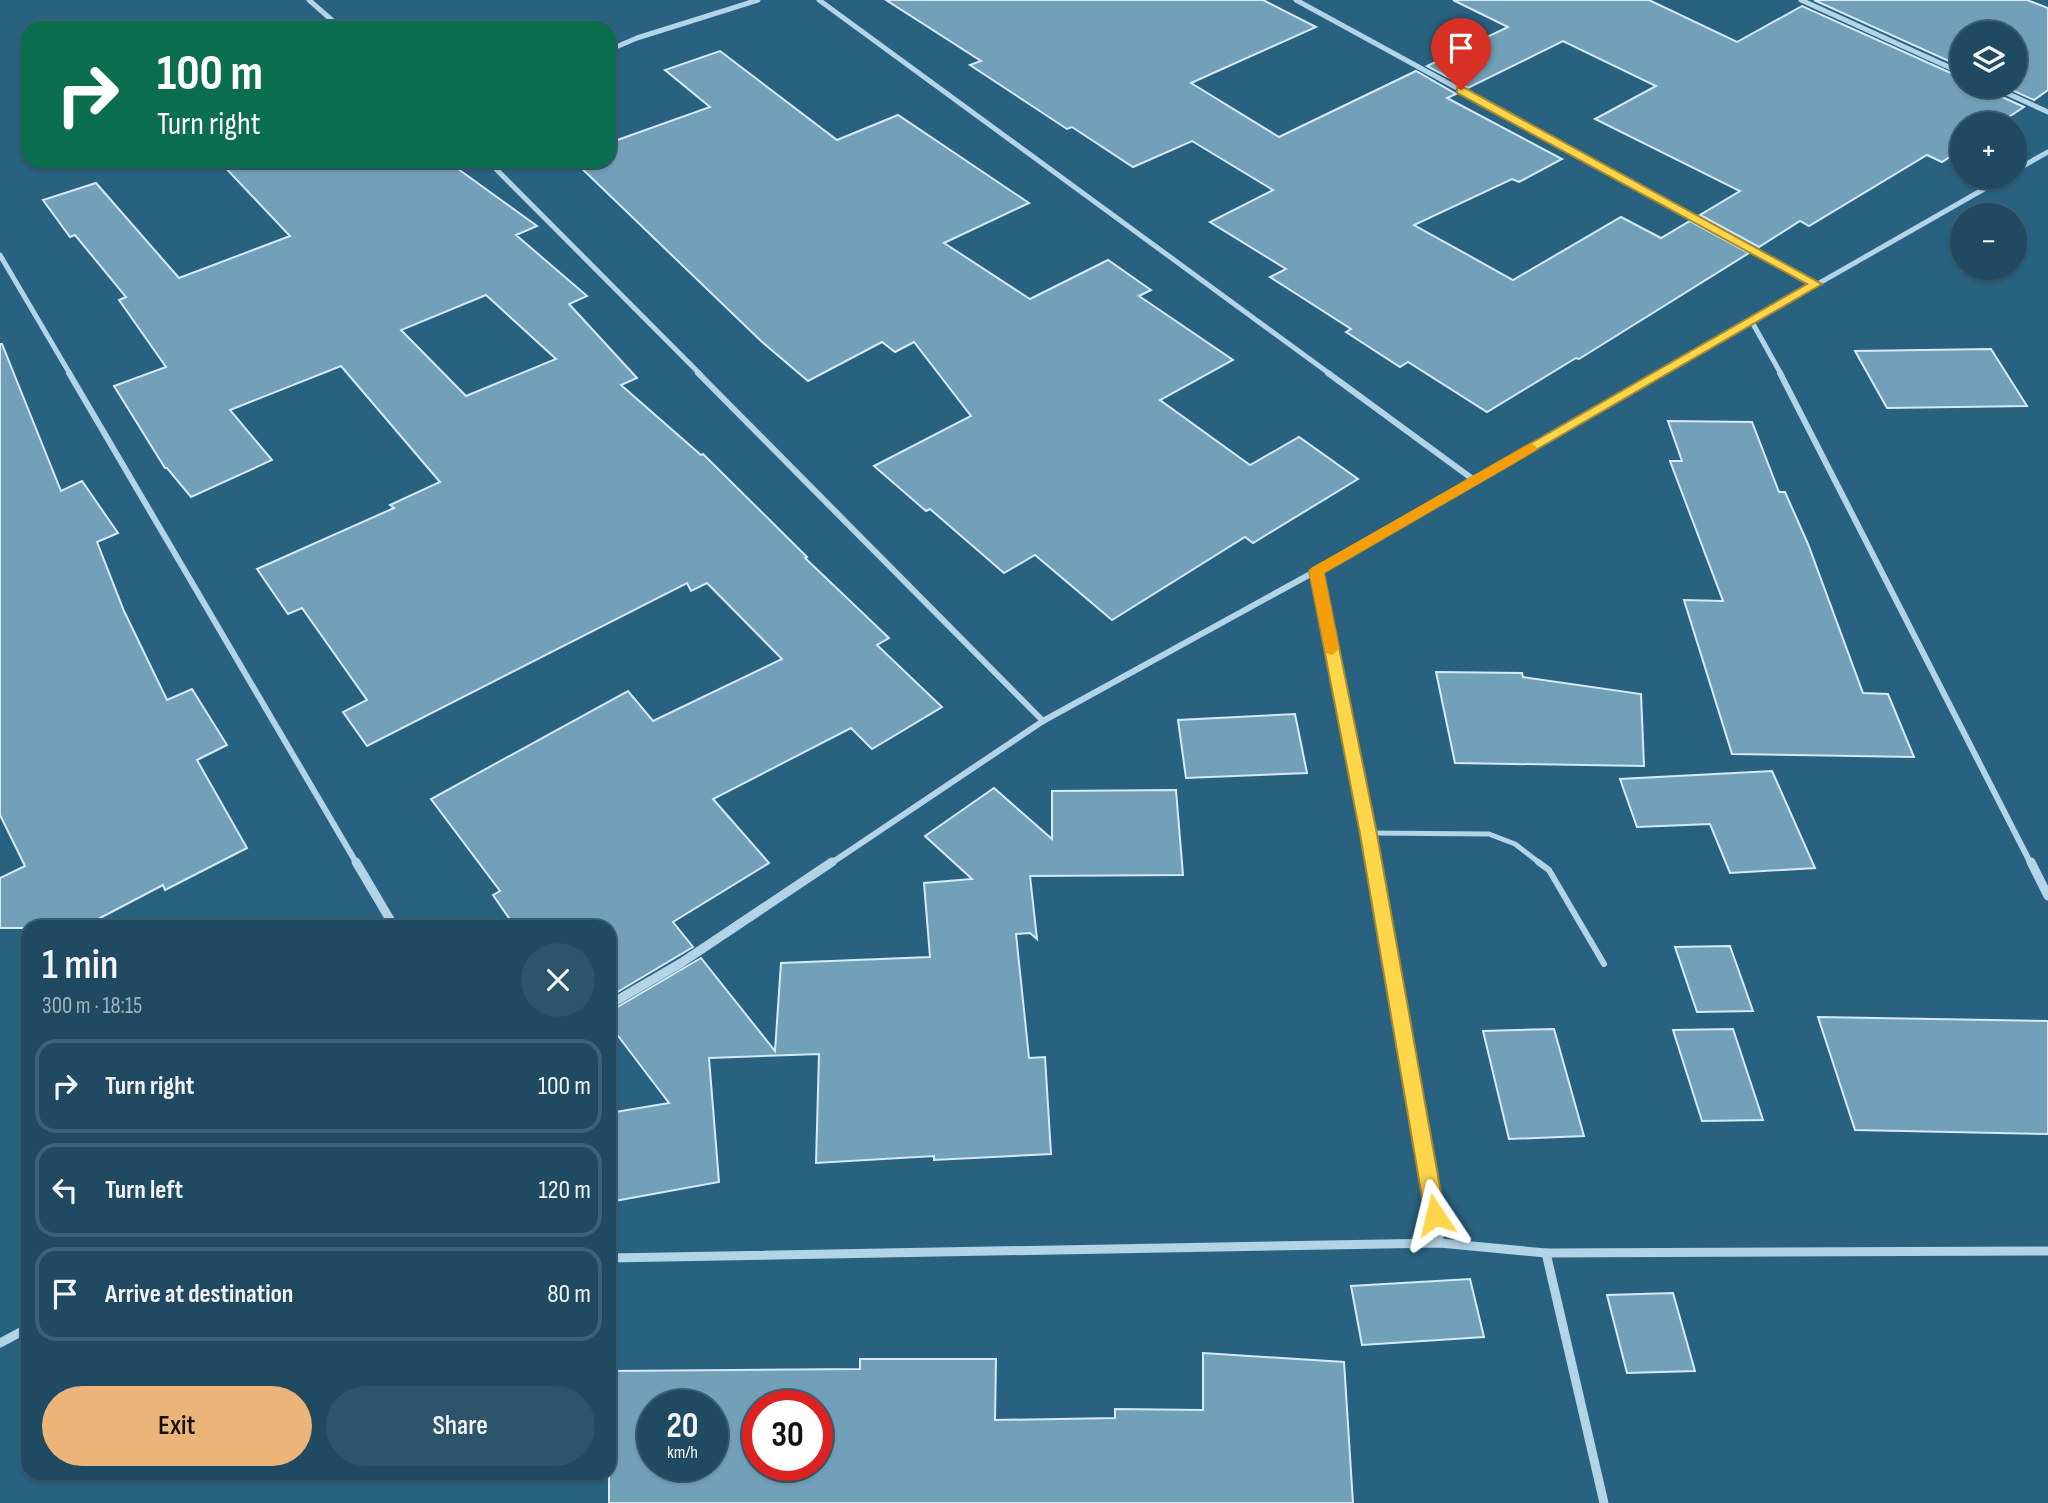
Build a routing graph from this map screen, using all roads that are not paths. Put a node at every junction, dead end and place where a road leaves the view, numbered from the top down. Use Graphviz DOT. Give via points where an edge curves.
graph roads {
  1 [pos="309,0"];
  2 [pos="758,0"];
  3 [pos="819,0"];
  4 [pos="1296,0"];
  5 [pos="1801,0"];
  6 [pos="333,21"];
  7 [pos="616,47"];
  8 [pos="1950,68"];
  9 [pos="2018,98"];
  10 [pos="2048,111"];
  11 [pos="2048,152"];
  12 [pos="2027,164"];
  13 [pos="495,168"];
  14 [pos="1984,189"];
  15 [pos="0,255"];
  16 [pos="1816,284"];
  17 [pos="1752,322"];
  18 [pos="1474,480"];
  19 [pos="1316,571"];
  20 [pos="1043,721"];
  21 [pos="1368,834"];
  22 [pos="2048,897"];
  23 [pos="389,920"];
  24 [pos="1604,964"];
  25 [pos="616,1001"];
  26 [pos="1440,1242"];
  27 [pos="2048,1251"];
  28 [pos="1546,1253"];
  29 [pos="616,1258"];
  30 [pos="21,1332"];
  31 [pos="0,1343"];
  32 [pos="1604,1503"];
  1 -- 6 [label="street"];
  2 -- 7 [label="street"];
  3 -- 18 [label="street"];
  4 -- 16 [label="street"];
  5 -- 8 [label="street"];
  9 -- 10 [label="street"];
  11 -- 12 [label="street"];
  13 -- 20 [label="street"];
  14 -- 16 [label="street"];
  15 -- 23 [label="street"];
  16 -- 17 [label="street"];
  17 -- 18 [label="street"];
  17 -- 22 [label="street"];
  18 -- 19 [label="street"];
  19 -- 20 [label="street"];
  19 -- 21 [label="street"];
  20 -- 25 [label="street" via="681,964"];
  21 -- 24 [label="lane" via="1489,834 1515,844 1549,870"];
  21 -- 26 [label="street"];
  26 -- 28 [label="street"];
  26 -- 29 [label="street"];
  27 -- 28 [label="street"];
  28 -- 32 [label="street"];
  30 -- 31 [label="street"];
}
